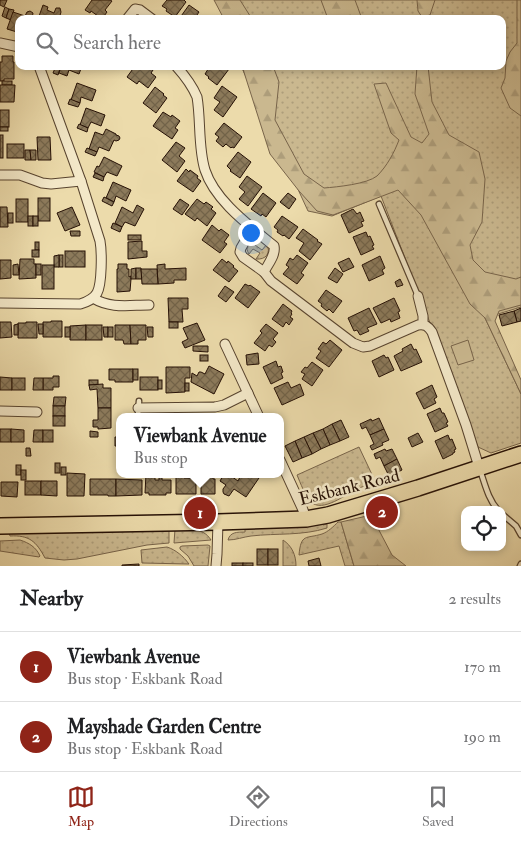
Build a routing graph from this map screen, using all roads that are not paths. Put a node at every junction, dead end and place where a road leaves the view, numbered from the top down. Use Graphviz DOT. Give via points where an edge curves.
graph roads {
  1 [pos="131,15"];
  2 [pos="147,15"];
  3 [pos="0,43"];
  4 [pos="15,47"];
  5 [pos="40,70"];
  6 [pos="179,70"];
  7 [pos="0,175"];
  8 [pos="81,181"];
  9 [pos="379,204"];
  10 [pos="252,229"];
  11 [pos="264,272"];
  12 [pos="418,296"];
  13 [pos="92,298"];
  14 [pos="0,303"];
  15 [pos="149,305"];
  16 [pos="423,324"];
  17 [pos="225,344"];
  18 [pos="248,393"];
  19 [pos="138,408"];
  20 [pos="0,411"];
  21 [pos="37,412"];
  22 [pos="257,413"];
  23 [pos="521,454"];
  24 [pos="479,468"];
  25 [pos="284,469"];
  26 [pos="495,506"];
  27 [pos="506,517"];
  28 [pos="306,519"];
  29 [pos="218,522"];
  30 [pos="0,526"];
  31 [pos="521,535"];
  32 [pos="216,566"];
  1 -- 2 [label="street" via="136,9"];
  3 -- 4 [label="street"];
  5 -- 8 [label="street"];
  6 -- 10 [label="street" via="193,88 196,98 205,170 224,201"];
  7 -- 8 [label="street" via="20,175 51,184"];
  8 -- 13 [label="street" via="101,249 100,285"];
  9 -- 12 [label="lane"];
  10 -- 11 [label="street" via="275,249"];
  10 -- 11 [label="street" via="240,252"];
  11 -- 16 [label="street" via="322,320 363,347"];
  12 -- 16 [label="street"];
  13 -- 14 [label="street" via="80,304"];
  13 -- 15 [label="street" via="112,306"];
  16 -- 24 [label="street" via="432,332"];
  17 -- 18 [label="street"];
  18 -- 19 [label="street" via="215,407"];
  18 -- 22 [label="street"];
  20 -- 21 [label="street"];
  23 -- 24 [label="main road, Eskbank Road"];
  24 -- 26 [label="lane"];
  24 -- 28 [label="main road, Eskbank Road"];
  25 -- 28 [label="street"];
  27 -- 31 [label="lane"];
  28 -- 29 [label="main road, Eskbank Road"];
  29 -- 30 [label="main road, Eskbank Road"];
  29 -- 32 [label="street"];
}
